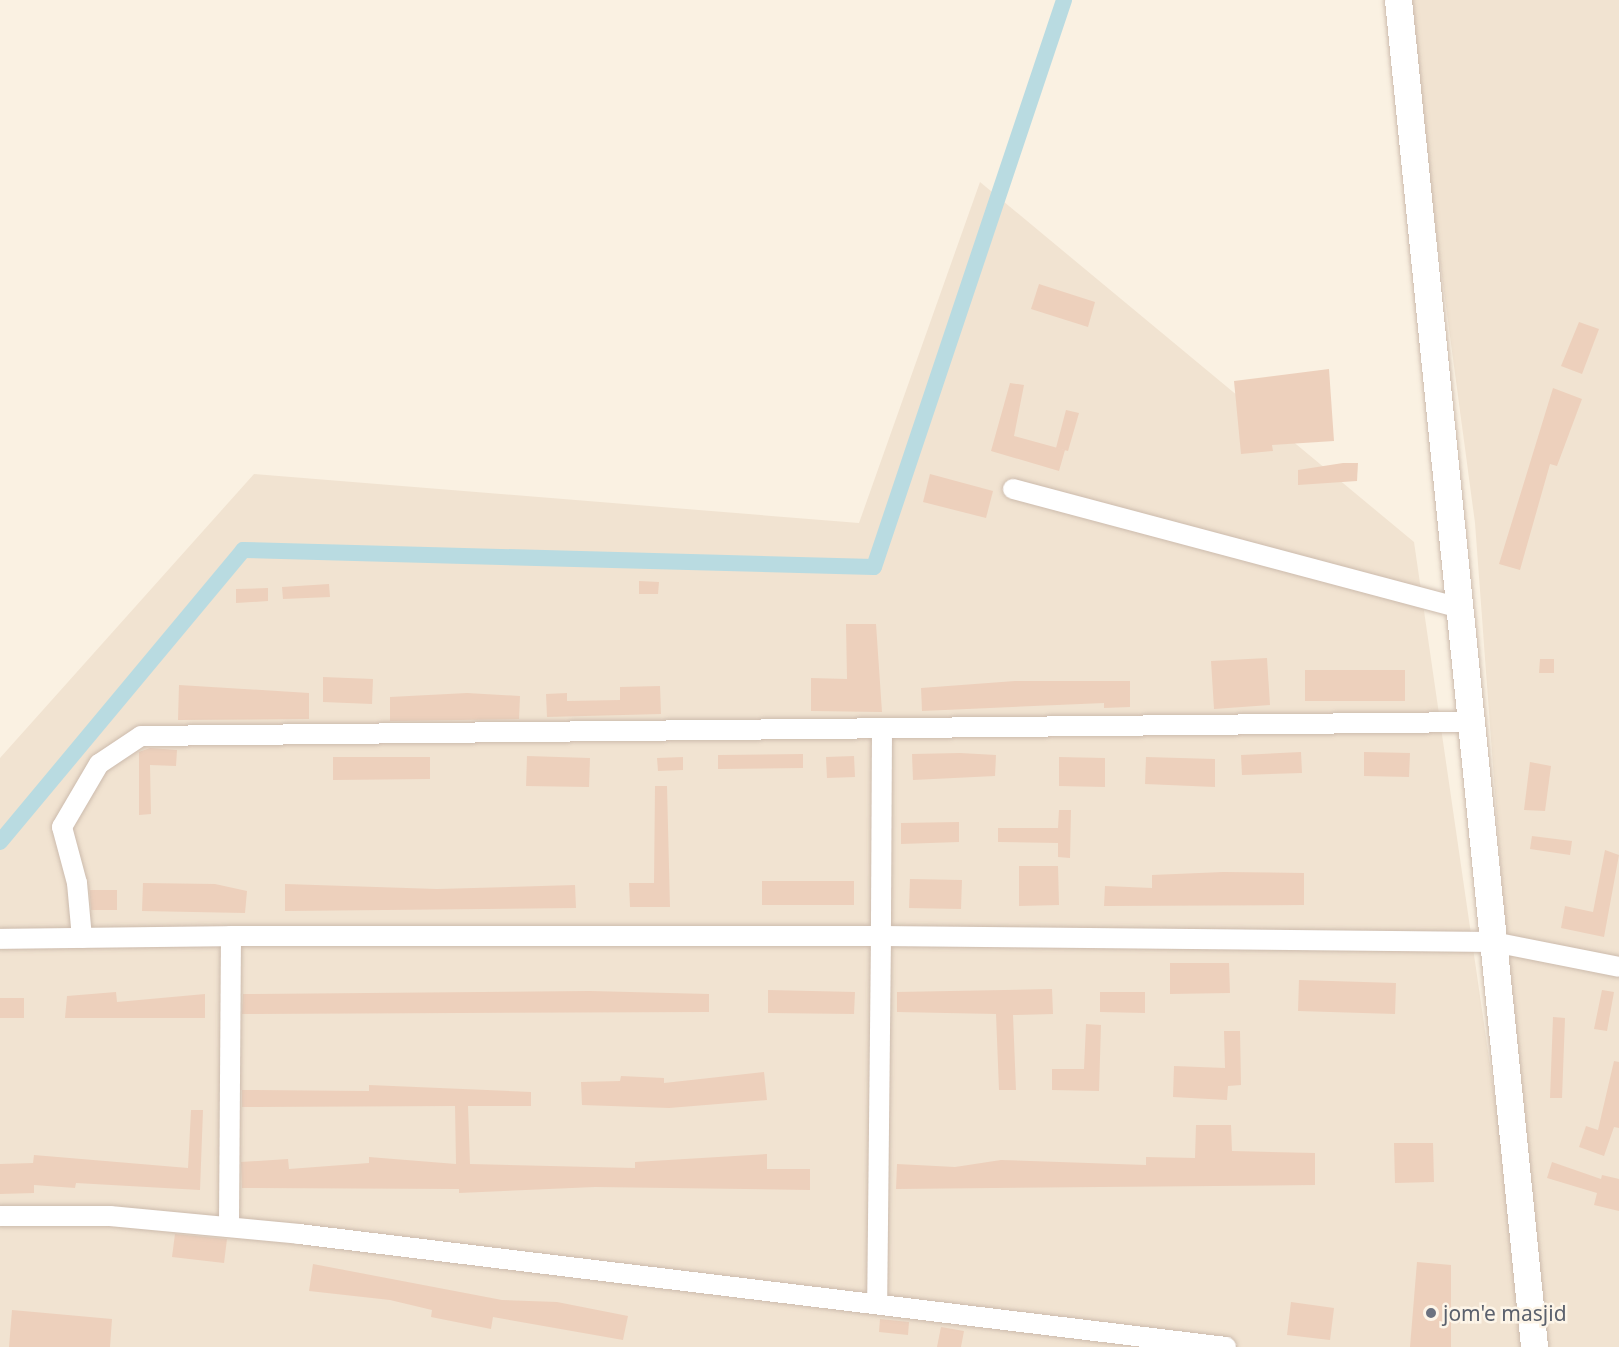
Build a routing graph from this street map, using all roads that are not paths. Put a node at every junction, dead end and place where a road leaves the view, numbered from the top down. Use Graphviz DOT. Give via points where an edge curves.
graph roads {
  1 [pos="1398,0"];
  2 [pos="1013,489"];
  3 [pos="1459,608"];
  4 [pos="1471,722"];
  5 [pos="882,728"];
  6 [pos="231,936"];
  7 [pos="881,936"];
  8 [pos="82,938"];
  9 [pos="0,939"];
  10 [pos="1493,942"];
  11 [pos="1619,967"];
  12 [pos="0,1216"];
  13 [pos="229,1227"];
  14 [pos="877,1304"];
  15 [pos="1226,1347"];
  16 [pos="1534,1347"];
  1 -- 3 [label="street"];
  2 -- 3 [label="street"];
  3 -- 4 [label="street"];
  4 -- 5 [label="street"];
  4 -- 10 [label="street"];
  5 -- 7 [label="street"];
  5 -- 8 [label="street" via="141,735 99,764 62,827 77,884"];
  6 -- 7 [label="street"];
  6 -- 8 [label="street"];
  6 -- 13 [label="street"];
  7 -- 10 [label="street"];
  7 -- 14 [label="street"];
  8 -- 9 [label="street"];
  10 -- 11 [label="street"];
  10 -- 16 [label="street"];
  12 -- 13 [label="street" via="110,1216"];
  13 -- 14 [label="street"];
  14 -- 15 [label="street"];
}
